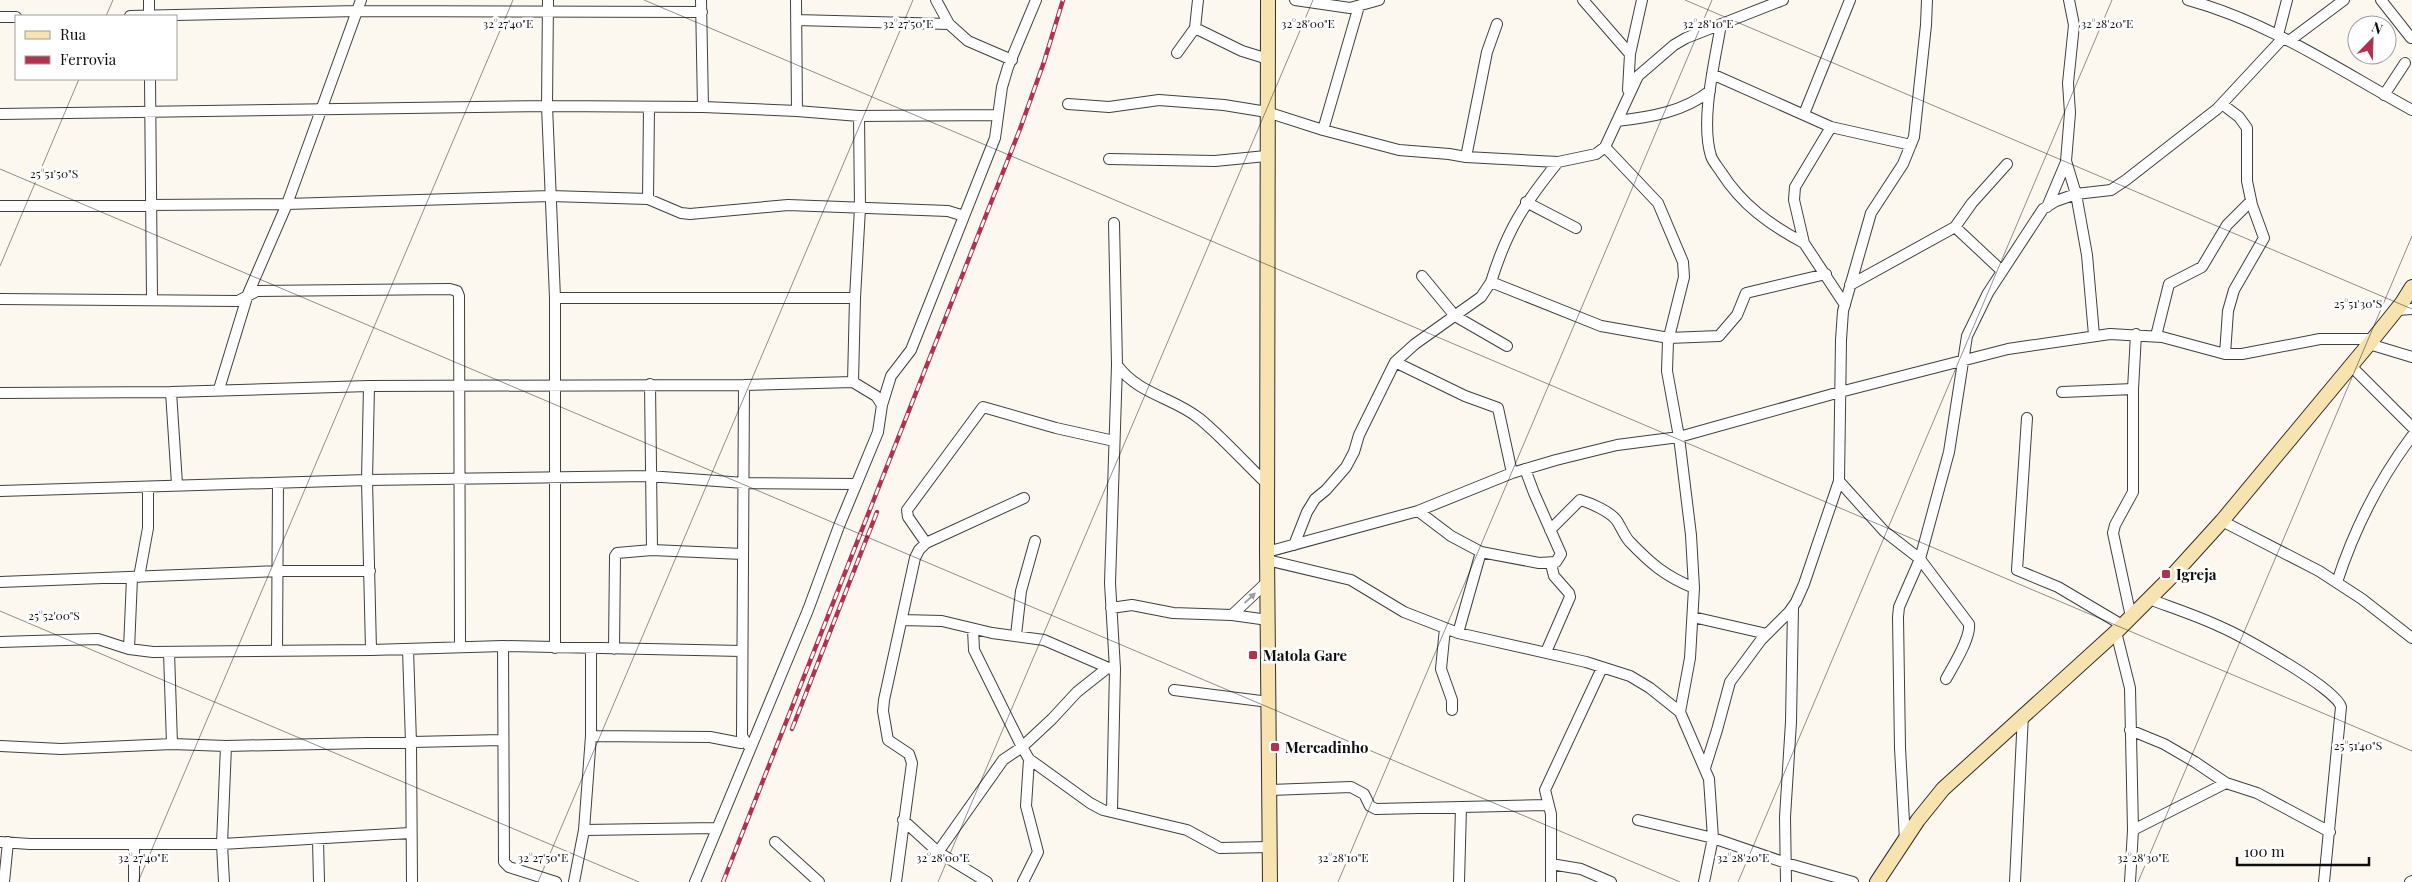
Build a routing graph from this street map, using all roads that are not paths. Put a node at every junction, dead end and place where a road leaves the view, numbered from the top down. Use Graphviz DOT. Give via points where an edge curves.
graph roads {
  1 [pos="149,0"];
  2 [pos="361,0"];
  3 [pos="548,0"];
  4 [pos="701,0"];
  5 [pos="796,0"];
  6 [pos="936,0"];
  7 [pos="1036,0"];
  8 [pos="1198,0"];
  9 [pos="1268,0"];
  10 [pos="1296,0"];
  11 [pos="1379,0"];
  12 [pos="1583,0"];
  13 [pos="1642,0"];
  14 [pos="1783,0"];
  15 [pos="1927,0"];
  16 [pos="2069,0"];
  17 [pos="2188,0"];
  18 [pos="2287,0"];
  19 [pos="2344,0"];
  20 [pos="2382,0"];
  21 [pos="1849,1"];
  22 [pos="1359,6"];
  23 [pos="358,12"];
  24 [pos="702,12"];
  25 [pos="548,14"];
  26 [pos="149,15"];
  27 [pos="178,15"];
  28 [pos="15,17"];
  29 [pos="0,18"];
  30 [pos="796,20"];
  31 [pos="949,24"];
  32 [pos="1497,24"];
  33 [pos="1721,24"];
  34 [pos="1195,28"];
  35 [pos="2283,38"];
  36 [pos="2411,38"];
  37 [pos="1177,53"];
  38 [pos="1630,54"];
  39 [pos="1268,59"];
  40 [pos="1012,60"];
  41 [pos="2404,63"];
  42 [pos="1712,74"];
  43 [pos="150,80"];
  44 [pos="1710,91"];
  45 [pos="2384,95"];
  46 [pos="1628,96"];
  47 [pos="1068,104"];
  48 [pos="2222,104"];
  49 [pos="547,106"];
  50 [pos="649,107"];
  51 [pos="703,107"];
  52 [pos="321,108"];
  53 [pos="2412,110"];
  54 [pos="151,111"];
  55 [pos="797,111"];
  56 [pos="1267,112"];
  57 [pos="0,114"];
  58 [pos="1804,114"];
  59 [pos="998,115"];
  60 [pos="859,116"];
  61 [pos="1617,121"];
  62 [pos="1831,127"];
  63 [pos="1323,130"];
  64 [pos="1911,145"];
  65 [pos="1605,147"];
  66 [pos="1266,156"];
  67 [pos="1466,157"];
  68 [pos="1109,159"];
  69 [pos="2066,161"];
  70 [pos="1558,162"];
  71 [pos="2007,164"];
  72 [pos="2076,194"];
  73 [pos="550,196"];
  74 [pos="648,199"];
  75 [pos="2251,201"];
  76 [pos="1526,202"];
  77 [pos="286,204"];
  78 [pos="150,205"];
  79 [pos="0,206"];
  80 [pos="2047,207"];
  81 [pos="860,208"];
  82 [pos="964,216"];
  83 [pos="1114,222"];
  84 [pos="1955,226"];
  85 [pos="1576,228"];
  86 [pos="1804,243"];
  87 [pos="2002,271"];
  88 [pos="1826,274"];
  89 [pos="1422,276"];
  90 [pos="1492,282"];
  91 [pos="1850,285"];
  92 [pos="2412,287"];
  93 [pos="248,294"];
  94 [pos="555,298"];
  95 [pos="855,298"];
  96 [pos="0,299"];
  97 [pos="152,299"];
  98 [pos="1845,305"];
  99 [pos="2412,309"];
  100 [pos="2397,310"];
  101 [pos="1455,316"];
  102 [pos="2136,334"];
  103 [pos="2094,335"];
  104 [pos="2156,336"];
  105 [pos="1669,338"];
  106 [pos="2371,342"];
  107 [pos="1507,346"];
  108 [pos="2225,354"];
  109 [pos="2412,357"];
  110 [pos="1964,360"];
  111 [pos="1395,362"];
  112 [pos="1117,365"];
  113 [pos="2351,366"];
  114 [pos="853,382"];
  115 [pos="555,384"];
  116 [pos="650,384"];
  117 [pos="744,385"];
  118 [pos="369,386"];
  119 [pos="459,386"];
  120 [pos="219,389"];
  121 [pos="2133,389"];
  122 [pos="171,392"];
  123 [pos="1840,392"];
  124 [pos="2062,392"];
  125 [pos="0,393"];
  126 [pos="882,405"];
  127 [pos="2027,418"];
  128 [pos="2412,427"];
  129 [pos="2412,436"];
  130 [pos="1679,437"];
  131 [pos="1114,440"];
  132 [pos="1525,469"];
  133 [pos="1512,473"];
  134 [pos="649,476"];
  135 [pos="554,478"];
  136 [pos="367,480"];
  137 [pos="460,480"];
  138 [pos="1839,481"];
  139 [pos="278,483"];
  140 [pos="744,483"];
  141 [pos="177,484"];
  142 [pos="856,484"];
  143 [pos="1267,484"];
  144 [pos="148,487"];
  145 [pos="0,491"];
  146 [pos="1024,498"];
  147 [pos="1418,512"];
  148 [pos="2222,521"];
  149 [pos="1550,530"];
  150 [pos="1035,541"];
  151 [pos="926,543"];
  152 [pos="1294,545"];
  153 [pos="652,550"];
  154 [pos="1481,552"];
  155 [pos="743,554"];
  156 [pos="1267,556"];
  157 [pos="1920,559"];
  158 [pos="1551,564"];
  159 [pos="280,571"];
  160 [pos="370,571"];
  161 [pos="136,577"];
  162 [pos="0,582"];
  163 [pos="1268,582"];
  164 [pos="2337,582"];
  165 [pos="1694,588"];
  166 [pos="2149,599"];
  167 [pos="1793,607"];
  168 [pos="1111,608"];
  169 [pos="1232,614"];
  170 [pos="1693,616"];
  171 [pos="902,620"];
  172 [pos="1268,620"];
  173 [pos="2123,625"];
  174 [pos="1445,628"];
  175 [pos="973,629"];
  176 [pos="1458,633"];
  177 [pos="1767,634"];
  178 [pos="1016,635"];
  179 [pos="2412,638"];
  180 [pos="0,642"];
  181 [pos="503,646"];
  182 [pos="460,647"];
  183 [pos="555,648"];
  184 [pos="591,648"];
  185 [pos="129,649"];
  186 [pos="408,649"];
  187 [pos="614,649"];
  188 [pos="277,650"];
  189 [pos="371,650"];
  190 [pos="742,651"];
  191 [pos="169,652"];
  192 [pos="1546,652"];
  193 [pos="1602,668"];
  194 [pos="1110,669"];
  195 [pos="1946,680"];
  196 [pos="1174,690"];
  197 [pos="1269,702"];
  198 [pos="1452,710"];
  199 [pos="1680,712"];
  200 [pos="2023,714"];
  201 [pos="2130,730"];
  202 [pos="590,736"];
  203 [pos="502,740"];
  204 [pos="411,743"];
  205 [pos="744,743"];
  206 [pos="172,744"];
  207 [pos="0,746"];
  208 [pos="226,746"];
  209 [pos="1022,748"];
  210 [pos="1029,759"];
  211 [pos="1705,768"];
  212 [pos="2226,783"];
  213 [pos="1268,790"];
  214 [pos="1547,805"];
  215 [pos="1461,807"];
  216 [pos="1112,811"];
  217 [pos="903,820"];
  218 [pos="1638,820"];
  219 [pos="717,828"];
  220 [pos="584,830"];
  221 [pos="2133,830"];
  222 [pos="2330,832"];
  223 [pos="410,833"];
  224 [pos="1713,838"];
  225 [pos="318,840"];
  226 [pos="1905,840"];
  227 [pos="4,842"];
  228 [pos="775,842"];
  229 [pos="222,844"];
  230 [pos="134,845"];
  231 [pos="1270,847"];
  232 [pos="938,852"];
  233 [pos="1786,863"];
  234 [pos="1551,864"];
  235 [pos="4,882"];
  236 [pos="134,882"];
  237 [pos="224,882"];
  238 [pos="319,882"];
  239 [pos="412,882"];
  240 [pos="556,882"];
  241 [pos="574,882"];
  242 [pos="695,882"];
  243 [pos="819,882"];
  244 [pos="896,882"];
  245 [pos="987,882"];
  246 [pos="1023,882"];
  247 [pos="1270,882"];
  248 [pos="1459,882"];
  249 [pos="1551,882"];
  250 [pos="1611,882"];
  251 [pos="1704,882"];
  252 [pos="1786,882"];
  253 [pos="1853,882"];
  254 [pos="1877,882"];
  255 [pos="2015,882"];
  256 [pos="2130,882"];
  257 [pos="2324,882"];
  1 -- 26 [label="street"];
  2 -- 23 [label="street"];
  3 -- 25 [label="street"];
  4 -- 24 [label="street"];
  5 -- 30 [label="street"];
  6 -- 31 [label="street"];
  7 -- 40 [label="street"];
  8 -- 34 [label="street"];
  9 -- 39 [label="street"];
  10 -- 22 [label="street" via="1350,8"];
  11 -- 22 [label="street"];
  12 -- 38 [label="street"];
  13 -- 38 [label="street"];
  14 -- 33 [label="street"];
  15 -- 64 [label="street" via="1920,88"];
  16 -- 69 [label="street" via="2074,25 2068,83 2070,113"];
  17 -- 35 [label="street" via="2218,8"];
  18 -- 35 [label="street"];
  19 -- 35 [label="street"];
  20 -- 36 [label="street"];
  21 -- 58 [label="street"];
  22 -- 63 [label="street"];
  23 -- 25 [label="street"];
  23 -- 27 [label="street"];
  23 -- 52 [label="street"];
  24 -- 25 [label="street"];
  24 -- 51 [label="street"];
  25 -- 49 [label="street"];
  28 -- 29 [label="street"];
  30 -- 31 [label="street"];
  30 -- 55 [label="street"];
  31 -- 40 [label="street" via="968,42"];
  32 -- 67 [label="street" via="1487,52"];
  33 -- 42 [label="street"];
  33 -- 46 [label="street" via="1674,45 1638,76"];
  34 -- 37 [label="street"];
  34 -- 39 [label="street"];
  35 -- 45 [label="street"];
  35 -- 48 [label="street"];
  38 -- 46 [label="street"];
  39 -- 56 [label="street"];
  40 -- 59 [label="street" via="1002,87"];
  41 -- 45 [label="street"];
  42 -- 44 [label="street"];
  42 -- 58 [label="street"];
  43 -- 54 [label="street"];
  44 -- 61 [label="street" via="1695,103 1669,112"];
  44 -- 86 [label="street" via="1707,120 1711,157 1746,203 1775,228"];
  45 -- 53 [label="street"];
  46 -- 61 [label="street"];
  47 -- 56 [label="street" via="1110,107 1159,100"];
  48 -- 72 [label="street" via="2112,190"];
  48 -- 75 [label="street" via="2247,128 2246,181"];
  49 -- 50 [label="street"];
  49 -- 52 [label="street"];
  49 -- 73 [label="street"];
  50 -- 51 [label="street"];
  50 -- 74 [label="street"];
  51 -- 55 [label="street"];
  52 -- 54 [label="street"];
  52 -- 77 [label="street"];
  54 -- 57 [label="street"];
  54 -- 78 [label="street"];
  55 -- 60 [label="street"];
  56 -- 63 [label="street"];
  56 -- 66 [label="street"];
  58 -- 62 [label="street"];
  59 -- 60 [label="street"];
  59 -- 82 [label="street" via="994,138"];
  60 -- 81 [label="street"];
  61 -- 65 [label="street"];
  62 -- 64 [label="street"];
  62 -- 86 [label="street" via="1795,187 1794,200"];
  63 -- 67 [label="street" via="1399,150"];
  64 -- 91 [label="street" via="1903,164 1871,213"];
  65 -- 70 [label="street" via="1596,154"];
  65 -- 105 [label="street" via="1658,203 1683,262 1684,276"];
  66 -- 68 [label="street" via="1215,161"];
  66 -- 143 [label="street"];
  67 -- 70 [label="street"];
  69 -- 72 [label="street"];
  69 -- 80 [label="street"];
  70 -- 76 [label="street"];
  71 -- 84 [label="street"];
  72 -- 80 [label="street"];
  72 -- 103 [label="street" via="2087,255"];
  73 -- 74 [label="street"];
  73 -- 77 [label="street"];
  73 -- 94 [label="street"];
  74 -- 81 [label="street" via="690,214 788,205"];
  75 -- 104 [label="street" via="2227,225 2202,267 2170,284"];
  75 -- 108 [label="street" via="2264,238 2234,290 2228,310"];
  76 -- 85 [label="street"];
  76 -- 90 [label="street" via="1505,241"];
  77 -- 78 [label="street"];
  77 -- 93 [label="street"];
  78 -- 79 [label="street"];
  78 -- 97 [label="street"];
  80 -- 87 [label="street"];
  81 -- 82 [label="street" via="948,211"];
  81 -- 95 [label="street"];
  82 -- 126 [label="street" via="912,350 891,376"];
  83 -- 112 [label="street"];
  84 -- 87 [label="street"];
  84 -- 91 [label="street"];
  86 -- 88 [label="street"];
  87 -- 110 [label="street" via="1967,336"];
  88 -- 98 [label="street"];
  88 -- 105 [label="street" via="1746,293 1737,315 1719,336"];
  89 -- 101 [label="street"];
  90 -- 101 [label="street" via="1481,297"];
  90 -- 105 [label="street" via="1601,326"];
  91 -- 98 [label="street"];
  92 -- 100 [label="street"];
  93 -- 97 [label="street" via="236,301"];
  93 -- 119 [label="street" via="257,291 457,291 460,296"];
  93 -- 120 [label="street"];
  94 -- 95 [label="street"];
  94 -- 115 [label="street"];
  95 -- 114 [label="street"];
  96 -- 97 [label="street"];
  98 -- 123 [label="street" via="1840,340"];
  99 -- 100 [label="street"];
  100 -- 106 [label="street"];
  101 -- 107 [label="street"];
  101 -- 111 [label="street"];
  102 -- 103 [label="street"];
  102 -- 104 [label="street"];
  102 -- 121 [label="street"];
  103 -- 110 [label="street"];
  104 -- 108 [label="street"];
  105 -- 130 [label="street" via="1666,371"];
  106 -- 108 [label="street" via="2320,339 2242,354"];
  106 -- 109 [label="street"];
  106 -- 113 [label="street"];
  110 -- 123 [label="street"];
  110 -- 157 [label="street" via="1948,452"];
  111 -- 133 [label="street" via="1498,408"];
  111 -- 152 [label="street" via="1358,435 1354,452 1331,485 1315,499"];
  112 -- 131 [label="street"];
  112 -- 143 [label="street" via="1132,383 1200,419"];
  113 -- 128 [label="street"];
  113 -- 148 [label="street"];
  114 -- 117 [label="street"];
  114 -- 126 [label="street" via="876,396"];
  115 -- 116 [label="street"];
  115 -- 119 [label="street"];
  115 -- 135 [label="street"];
  116 -- 117 [label="street"];
  116 -- 134 [label="street"];
  117 -- 140 [label="street"];
  118 -- 119 [label="street"];
  118 -- 120 [label="street"];
  118 -- 136 [label="street"];
  119 -- 137 [label="street"];
  120 -- 122 [label="street"];
  121 -- 124 [label="street"];
  121 -- 173 [label="street" via="2133,492 2113,533"];
  122 -- 125 [label="street"];
  122 -- 141 [label="street"];
  123 -- 130 [label="street"];
  123 -- 138 [label="street"];
  126 -- 142 [label="street" via="878,432"];
  127 -- 173 [label="street" via="2017,570 2058,587"];
  129 -- 164 [label="street" via="2374,493"];
  130 -- 132 [label="street" via="1617,445"];
  130 -- 165 [label="street"];
  131 -- 151 [label="street" via="1056,428 983,407 907,510 908,517"];
  131 -- 168 [label="street"];
  132 -- 133 [label="street"];
  132 -- 149 [label="street"];
  133 -- 147 [label="street"];
  134 -- 135 [label="street"];
  134 -- 140 [label="street"];
  134 -- 153 [label="street"];
  135 -- 137 [label="street"];
  135 -- 183 [label="street"];
  136 -- 137 [label="street"];
  136 -- 139 [label="street"];
  136 -- 160 [label="street"];
  137 -- 182 [label="street"];
  138 -- 157 [label="street" via="1884,531"];
  138 -- 167 [label="street"];
  139 -- 141 [label="street"];
  139 -- 159 [label="street"];
  140 -- 142 [label="street"];
  140 -- 155 [label="street"];
  141 -- 144 [label="street"];
  142 -- 205 [label="street" via="808,610"];
  143 -- 156 [label="street"];
  144 -- 145 [label="street"];
  144 -- 161 [label="street" via="148,528"];
  146 -- 151 [label="street"];
  147 -- 152 [label="street"];
  147 -- 154 [label="street"];
  148 -- 164 [label="street"];
  148 -- 166 [label="street"];
  149 -- 158 [label="street" via="1561,554"];
  149 -- 165 [label="street" via="1580,500 1587,502 1616,519 1628,539 1653,565 1668,577"];
  150 -- 178 [label="street" via="1022,591"];
  151 -- 171 [label="street" via="915,558"];
  152 -- 156 [label="street"];
  153 -- 155 [label="street"];
  153 -- 187 [label="street" via="616,554"];
  154 -- 158 [label="street"];
  154 -- 176 [label="street"];
  155 -- 190 [label="street"];
  156 -- 163 [label="street"];
  156 -- 174 [label="street" via="1351,580 1404,612"];
  157 -- 195 [label="street" via="1969,624 1970,630"];
  157 -- 226 [label="street" via="1899,607 1898,617"];
  158 -- 192 [label="street" via="1554,576 1570,597"];
  159 -- 160 [label="street"];
  159 -- 161 [label="street"];
  159 -- 188 [label="street"];
  160 -- 189 [label="street"];
  161 -- 162 [label="street"];
  161 -- 185 [label="street"];
  169 -- 163 [label="street, one-way"];
  163 -- 172 [label="street"];
  164 -- 179 [label="street"];
  165 -- 170 [label="street"];
  166 -- 173 [label="street"];
  166 -- 222 [label="street" via="2221,627 2272,655 2340,701"];
  167 -- 177 [label="street"];
  167 -- 233 [label="street"];
  168 -- 169 [label="street" via="1132,606 1173,613"];
  168 -- 194 [label="street"];
  169 -- 172 [label="street"];
  170 -- 177 [label="street"];
  170 -- 199 [label="street" via="1690,658"];
  171 -- 175 [label="street" via="942,621"];
  171 -- 217 [label="street" via="883,711 888,740 911,758"];
  172 -- 197 [label="street"];
  173 -- 200 [label="street"];
  173 -- 201 [label="street" via="2130,688"];
  174 -- 176 [label="street"];
  174 -- 198 [label="street" via="1441,669 1452,700"];
  175 -- 178 [label="street"];
  175 -- 209 [label="street" via="974,650"];
  176 -- 192 [label="street"];
  177 -- 211 [label="street" via="1730,682"];
  178 -- 194 [label="street" via="1044,640"];
  180 -- 185 [label="street" via="98,639"];
  181 -- 182 [label="street"];
  181 -- 183 [label="street"];
  181 -- 203 [label="street"];
  182 -- 186 [label="street"];
  183 -- 184 [label="street"];
  184 -- 187 [label="street"];
  184 -- 202 [label="street"];
  185 -- 191 [label="street"];
  186 -- 189 [label="street"];
  186 -- 204 [label="street"];
  187 -- 190 [label="street"];
  188 -- 189 [label="street"];
  188 -- 191 [label="street"];
  190 -- 205 [label="street"];
  191 -- 206 [label="street"];
  192 -- 193 [label="street"];
  193 -- 199 [label="street" via="1630,676"];
  193 -- 214 [label="street" via="1550,775 1545,790"];
  194 -- 209 [label="street" via="1077,692"];
  194 -- 216 [label="street"];
  196 -- 197 [label="street"];
  197 -- 213 [label="street"];
  199 -- 211 [label="street"];
  200 -- 226 [label="street" via="1943,790"];
  200 -- 255 [label="street"];
  201 -- 212 [label="street" via="2164,744"];
  201 -- 221 [label="street"];
  202 -- 205 [label="street" via="710,737"];
  202 -- 220 [label="street"];
  203 -- 204 [label="street"];
  203 -- 240 [label="street" via="504,862 509,867"];
  204 -- 208 [label="street"];
  204 -- 223 [label="street"];
  205 -- 219 [label="street" via="738,773"];
  206 -- 207 [label="street" via="61,749"];
  206 -- 208 [label="street"];
  208 -- 229 [label="street"];
  209 -- 210 [label="street"];
  209 -- 232 [label="street" via="1003,760"];
  210 -- 216 [label="street" via="1090,803"];
  210 -- 246 [label="street" via="1026,806 1038,852"];
  211 -- 224 [label="street" via="1709,779"];
  212 -- 221 [label="street"];
  212 -- 222 [label="street" via="2257,793"];
  213 -- 215 [label="street" via="1350,787 1364,794 1370,806 1376,809"];
  213 -- 231 [label="street"];
  214 -- 215 [label="street"];
  214 -- 234 [label="street" via="1551,814"];
  215 -- 248 [label="street"];
  216 -- 231 [label="street" via="1187,830 1220,848"];
  217 -- 232 [label="street"];
  217 -- 244 [label="street"];
  218 -- 224 [label="street"];
  219 -- 220 [label="street"];
  219 -- 242 [label="street"];
  220 -- 241 [label="street"];
  221 -- 256 [label="street"];
  222 -- 257 [label="street"];
  223 -- 225 [label="street"];
  223 -- 239 [label="street"];
  224 -- 233 [label="street"];
  224 -- 251 [label="street"];
  225 -- 229 [label="street"];
  225 -- 238 [label="street"];
  226 -- 254 [label="street"];
  227 -- 230 [label="street"];
  227 -- 235 [label="street"];
  228 -- 243 [label="street"];
  229 -- 230 [label="street"];
  229 -- 237 [label="street"];
  230 -- 236 [label="street"];
  231 -- 247 [label="street"];
  232 -- 245 [label="street"];
  233 -- 252 [label="street"];
  233 -- 253 [label="street"];
  234 -- 249 [label="street"];
  234 -- 250 [label="street" via="1581,869"];
}
